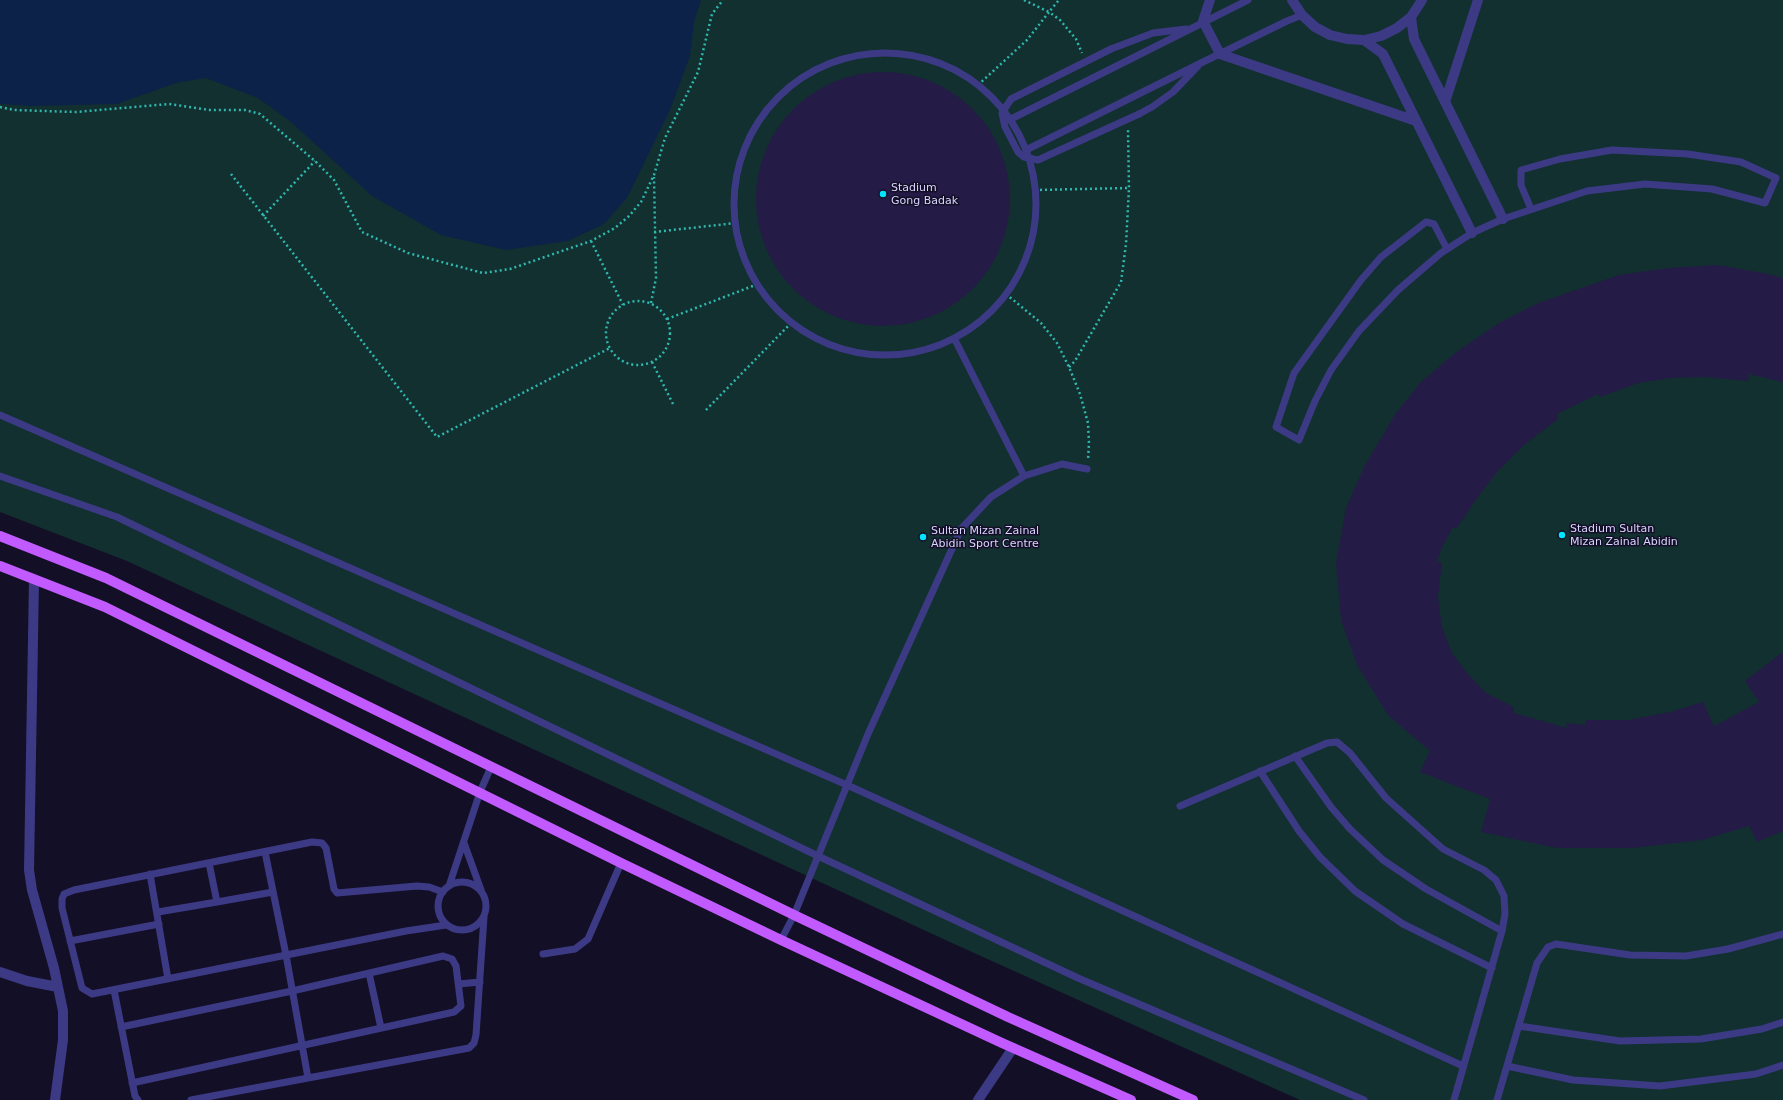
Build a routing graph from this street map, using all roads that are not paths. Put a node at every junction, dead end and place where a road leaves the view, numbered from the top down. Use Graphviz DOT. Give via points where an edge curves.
graph roads {
  1 [pos="1210,0"];
  2 [pos="1248,0"];
  3 [pos="1292,0"];
  4 [pos="1422,0"];
  5 [pos="1478,0"];
  6 [pos="1302,15"];
  7 [pos="1411,17"];
  8 [pos="1203,21"];
  9 [pos="1189,28"];
  10 [pos="1364,40"];
  11 [pos="1220,54"];
  12 [pos="1203,62"];
  13 [pos="1445,102"];
  14 [pos="1009,120"];
  15 [pos="1416,121"];
  16 [pos="1026,150"];
  17 [pos="1531,209"];
  18 [pos="1503,219"];
  19 [pos="1472,233"];
  20 [pos="1447,249"];
  21 [pos="954,338"];
  22 [pos="0,415"];
  23 [pos="1087,470"];
  24 [pos="0,476"];
  25 [pos="1024,476"];
  26 [pos="0,536"];
  27 [pos="0,566"];
  28 [pos="34,580"];
  29 [pos="1295,756"];
  30 [pos="492,767"];
  31 [pos="1260,771"];
  32 [pos="847,785"];
  33 [pos="480,792"];
  34 [pos="1180,806"];
  35 [pos="464,843"];
  36 [pos="265,852"];
  37 [pos="818,856"];
  38 [pos="209,863"];
  39 [pos="621,863"];
  40 [pos="150,874"];
  41 [pos="449,886"];
  42 [pos="482,891"];
  43 [pos="273,892"];
  44 [pos="443,892"];
  45 [pos="217,902"];
  46 [pos="158,912"];
  47 [pos="794,915"];
  48 [pos="484,917"];
  49 [pos="159,924"];
  50 [pos="446,925"];
  51 [pos="1502,931"];
  52 [pos="1783,934"];
  53 [pos="781,940"];
  54 [pos="70,941"];
  55 [pos="543,954"];
  56 [pos="286,955"];
  57 [pos="1492,968"];
  58 [pos="0,972"];
  59 [pos="369,973"];
  60 [pos="168,979"];
  61 [pos="480,982"];
  62 [pos="459,984"];
  63 [pos="58,987"];
  64 [pos="114,990"];
  65 [pos="292,991"];
  66 [pos="1783,1022"];
  67 [pos="1519,1026"];
  68 [pos="121,1027"];
  69 [pos="381,1028"];
  70 [pos="303,1045"];
  71 [pos="1013,1048"];
  72 [pos="1783,1065"];
  73 [pos="1464,1066"];
  74 [pos="1507,1066"];
  75 [pos="308,1078"];
  76 [pos="132,1083"];
  77 [pos="55,1100"];
  78 [pos="138,1100"];
  79 [pos="192,1100"];
  80 [pos="978,1100"];
  81 [pos="1131,1100"];
  82 [pos="1193,1100"];
  83 [pos="1364,1100"];
  84 [pos="1454,1100"];
  85 [pos="1498,1100"];
  1 -- 8 [label="street"];
  2 -- 8 [label="lane"];
  3 -- 6 [label="street"];
  4 -- 7 [label="street"];
  5 -- 13 [label="street"];
  6 -- 10 [label="street" via="1315,27 1330,35"];
  6 -- 11 [label="lane"];
  7 -- 10 [label="street" via="1382,36"];
  7 -- 13 [label="street" via="1414,39"];
  8 -- 9 [label="lane"];
  8 -- 11 [label="street"];
  9 -- 12 [label="lane, bridge" via="1154,33 1111,49 1011,99 1002,113 1005,127 1014,147 1024,157 1038,160 1152,107 1173,92"];
  9 -- 14 [label="lane"];
  10 -- 15 [label="street" via="1383,54"];
  11 -- 12 [label="lane"];
  11 -- 15 [label="street"];
  12 -- 16 [label="lane"];
  13 -- 18 [label="street"];
  14 -- 16 [label="lane"];
  14 -- 21 [label="lane" via="978,85 949,67 917,56 867,54 834,61 803,76 777,98 756,124 742,155 734,206 744,254 758,284 773,304 792,322 818,338 847,350 863,353 910,353 940,345"];
  15 -- 19 [label="street"];
  16 -- 21 [label="lane" via="1035,190 1034,227 1024,262 997,305 977,324"];
  17 -- 17 [label="lane" via="1521,185 1522,170 1560,159 1612,150 1688,154 1741,162 1776,178 1765,203 1712,190 1645,184 1587,191"];
  17 -- 18 [label="lane"];
  18 -- 19 [label="lane"];
  19 -- 20 [label="lane"];
  20 -- 20 [label="lane" via="1398,290 1359,331 1331,370 1299,440 1276,427 1294,373 1361,280 1381,258 1426,222 1434,224"];
  21 -- 25 [label="lane"];
  22 -- 32 [label="lane"];
  23 -- 25 [label="lane" via="1062,464"];
  24 -- 37 [label="lane" via="117,517"];
  25 -- 32 [label="lane" via="991,497 961,529"];
  26 -- 30 [label="main road" via="106,578"];
  27 -- 28 [label="main road"];
  28 -- 33 [label="main road" via="105,607"];
  28 -- 63 [label="street" via="29,870"];
  29 -- 31 [label="lane"];
  29 -- 51 [label="lane" via="1331,807 1383,860 1426,888"];
  29 -- 51 [label="lane" via="1327,743 1337,742 1350,753 1386,798 1438,844 1484,870 1496,880 1504,896 1505,914"];
  30 -- 33 [label="lane"];
  30 -- 47 [label="main road"];
  31 -- 34 [label="lane"];
  31 -- 57 [label="lane" via="1299,831 1320,857 1355,891 1403,924"];
  32 -- 37 [label="lane"];
  32 -- 73 [label="lane"];
  33 -- 35 [label="lane"];
  33 -- 39 [label="main road"];
  35 -- 41 [label="lane"];
  35 -- 42 [label="lane"];
  36 -- 38 [label="lane"];
  36 -- 43 [label="lane"];
  36 -- 44 [label="lane" via="312,842 322,843 326,848 337,893 417,886"];
  37 -- 47 [label="lane"];
  37 -- 83 [label="lane" via="1078,978"];
  38 -- 40 [label="lane"];
  38 -- 45 [label="lane"];
  39 -- 53 [label="main road"];
  39 -- 55 [label="lane" via="588,940 575,949"];
  40 -- 46 [label="lane"];
  40 -- 54 [label="lane" via="64,894 62,908"];
  41 -- 42 [label="lane" via="470,883"];
  41 -- 44 [label="lane"];
  42 -- 48 [label="lane" via="487,904"];
  43 -- 45 [label="lane"];
  43 -- 56 [label="lane"];
  44 -- 50 [label="lane" via="439,912"];
  45 -- 46 [label="lane"];
  46 -- 49 [label="lane"];
  47 -- 53 [label="lane"];
  47 -- 82 [label="main road" via="1008,1017"];
  48 -- 50 [label="lane" via="480,923 467,930 460,931"];
  48 -- 61 [label="lane"];
  49 -- 54 [label="lane"];
  49 -- 60 [label="lane"];
  50 -- 56 [label="lane"];
  51 -- 57 [label="lane"];
  52 -- 67 [label="lane" via="1728,949 1686,956 1630,955 1556,944 1548,947 1537,963"];
  53 -- 71 [label="main road"];
  54 -- 64 [label="lane" via="82,988 92,994"];
  56 -- 60 [label="lane"];
  56 -- 65 [label="lane"];
  57 -- 73 [label="lane"];
  58 -- 63 [label="street"];
  59 -- 62 [label="lane" via="443,956 452,959 456,966"];
  59 -- 65 [label="lane"];
  59 -- 69 [label="lane"];
  60 -- 64 [label="lane"];
  61 -- 62 [label="lane"];
  61 -- 75 [label="lane" via="476,1035 474,1043 469,1048"];
  62 -- 69 [label="lane" via="461,1006 458,1010"];
  63 -- 77 [label="street" via="63,1011 63,1040"];
  64 -- 68 [label="lane"];
  65 -- 68 [label="lane"];
  65 -- 70 [label="lane"];
  66 -- 67 [label="lane" via="1762,1029 1701,1039 1620,1041"];
  67 -- 74 [label="lane"];
  68 -- 76 [label="lane"];
  69 -- 70 [label="lane"];
  70 -- 75 [label="lane"];
  70 -- 76 [label="lane"];
  71 -- 80 [label="street"];
  71 -- 81 [label="main road"];
  72 -- 74 [label="lane" via="1756,1074 1660,1086 1573,1080"];
  73 -- 84 [label="lane"];
  74 -- 85 [label="lane"];
  75 -- 79 [label="lane"];
  76 -- 78 [label="lane"];
}
